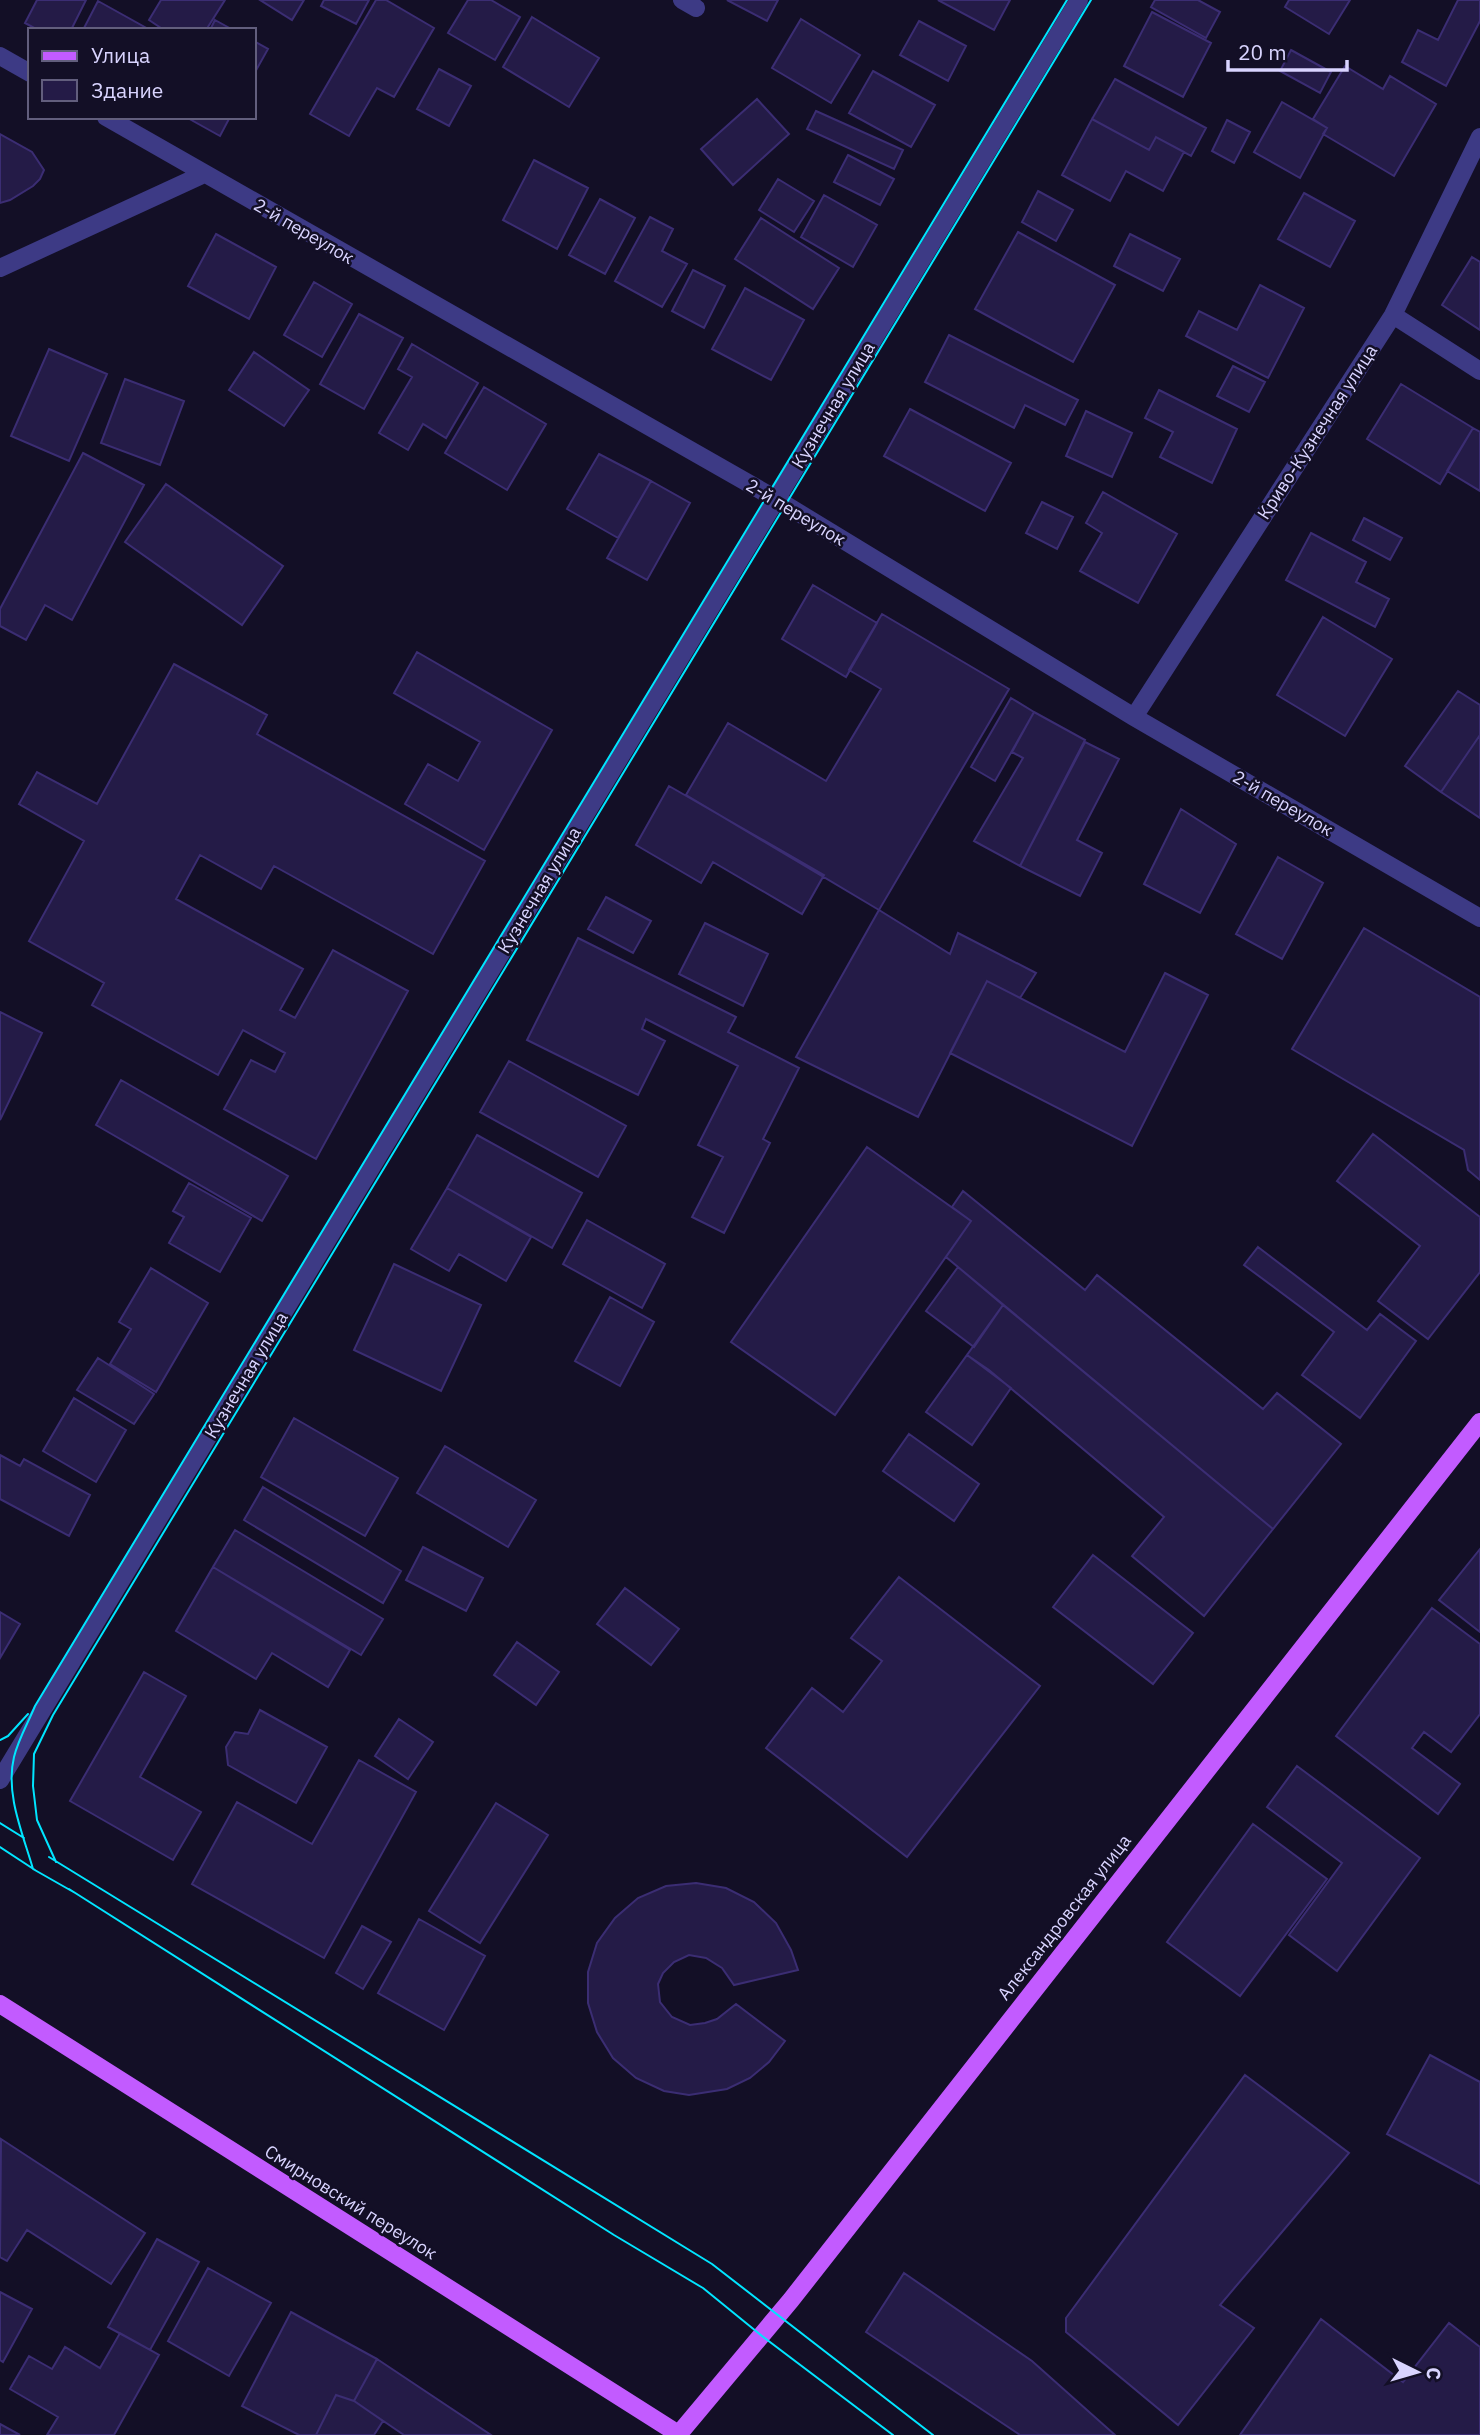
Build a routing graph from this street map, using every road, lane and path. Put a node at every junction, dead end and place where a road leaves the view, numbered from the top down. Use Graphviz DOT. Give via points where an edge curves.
graph roads {
  1 [pos="1079,0"];
  2 [pos="0,56"];
  3 [pos="28,72"];
  4 [pos="109,119"];
  5 [pos="1480,137"];
  6 [pos="204,174"];
  7 [pos="0,268"];
  8 [pos="1393,315"];
  9 [pos="1480,371"];
  10 [pos="776,499"];
  11 [pos="1134,717"];
  12 [pos="1480,918"];
  13 [pos="1480,1422"];
  14 [pos="0,1780"];
  15 [pos="0,2004"];
  16 [pos="679,2435"];
  1 -- 10 [label="street, Кузнечная улица"];
  2 -- 3 [label="street"];
  4 -- 6 [label="street, 2-й переулок"];
  5 -- 8 [label="street, Криво-Кузнечная улица"];
  6 -- 7 [label="street"];
  6 -- 10 [label="street, 2-й переулок"];
  8 -- 9 [label="street"];
  8 -- 11 [label="street, Криво-Кузнечная улица"];
  10 -- 11 [label="street, 2-й переулок"];
  10 -- 14 [label="street, Кузнечная улица"];
  11 -- 12 [label="street, 2-й переулок"];
  13 -- 16 [label="main road, Александровская улица"];
  15 -- 16 [label="main road, Смирновский переулок"];
}
